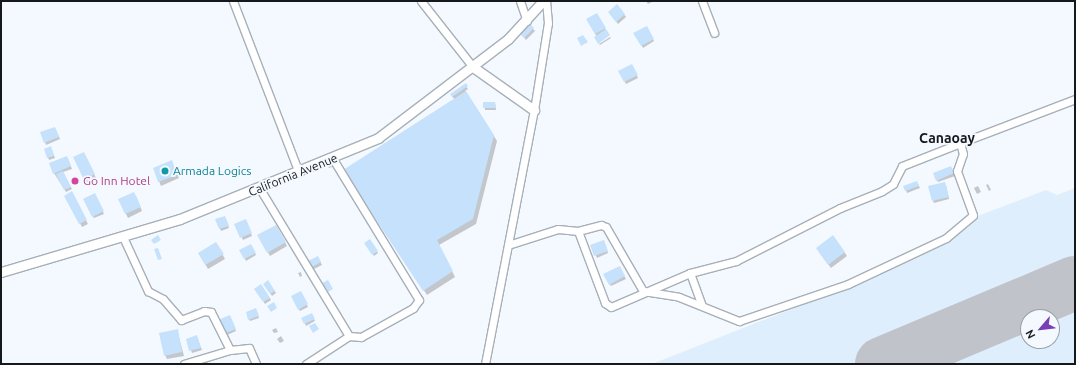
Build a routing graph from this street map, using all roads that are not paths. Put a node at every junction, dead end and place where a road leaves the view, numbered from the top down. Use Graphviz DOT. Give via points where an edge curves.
graph roads {
  1 [pos="233,1"];
  2 [pos="421,1"];
  3 [pos="520,1"];
  4 [pos="544,1"];
  5 [pos="702,1"];
  6 [pos="528,21"];
  7 [pos="714,33"];
  8 [pos="473,67"];
  9 [pos="1075,99"];
  10 [pos="534,110"];
  11 [pos="960,143"];
  12 [pos="333,159"];
  13 [pos="299,173"];
  14 [pos="260,189"];
  15 [pos="578,232"];
  16 [pos="123,237"];
  17 [pos="508,245"];
  18 [pos="1,272"];
  19 [pos="690,273"];
  20 [pos="643,291"];
  21 [pos="701,304"];
  22 [pos="348,336"];
  23 [pos="230,350"];
  24 [pos="184,364"];
  25 [pos="256,364"];
  26 [pos="306,364"];
  27 [pos="485,364"];
  1 -- 13 [label="street"];
  2 -- 8 [label="street"];
  3 -- 6 [label="street"];
  4 -- 6 [label="street, California Avenue"];
  4 -- 10 [label="street" via="548,23"];
  5 -- 7 [label="street"];
  6 -- 8 [label="street, California Avenue"];
  8 -- 10 [label="street"];
  8 -- 12 [label="street, California Avenue" via="378,138"];
  9 -- 11 [label="street"];
  10 -- 17 [label="street"];
  11 -- 19 [label="street" via="902,166 893,184 886,189 736,261"];
  11 -- 21 [label="street" via="963,154 957,171 975,211 951,236 848,284 747,320 731,319"];
  12 -- 13 [label="street, California Avenue"];
  12 -- 22 [label="street" via="419,300 413,308 361,337"];
  13 -- 14 [label="street, California Avenue"];
  14 -- 16 [label="street, California Avenue"];
  14 -- 22 [label="street"];
  15 -- 17 [label="street" via="558,230"];
  15 -- 20 [label="street" via="596,225 606,227"];
  15 -- 20 [label="street" via="607,306 617,305"];
  16 -- 18 [label="street, California Avenue"];
  16 -- 23 [label="street" via="148,291 163,299 181,320 204,311 211,312"];
  17 -- 27 [label="street"];
  19 -- 20 [label="street"];
  19 -- 21 [label="street"];
  20 -- 21 [label="street"];
  22 -- 26 [label="street"];
  23 -- 24 [label="street"];
  23 -- 25 [label="street" via="249,348"];
}
